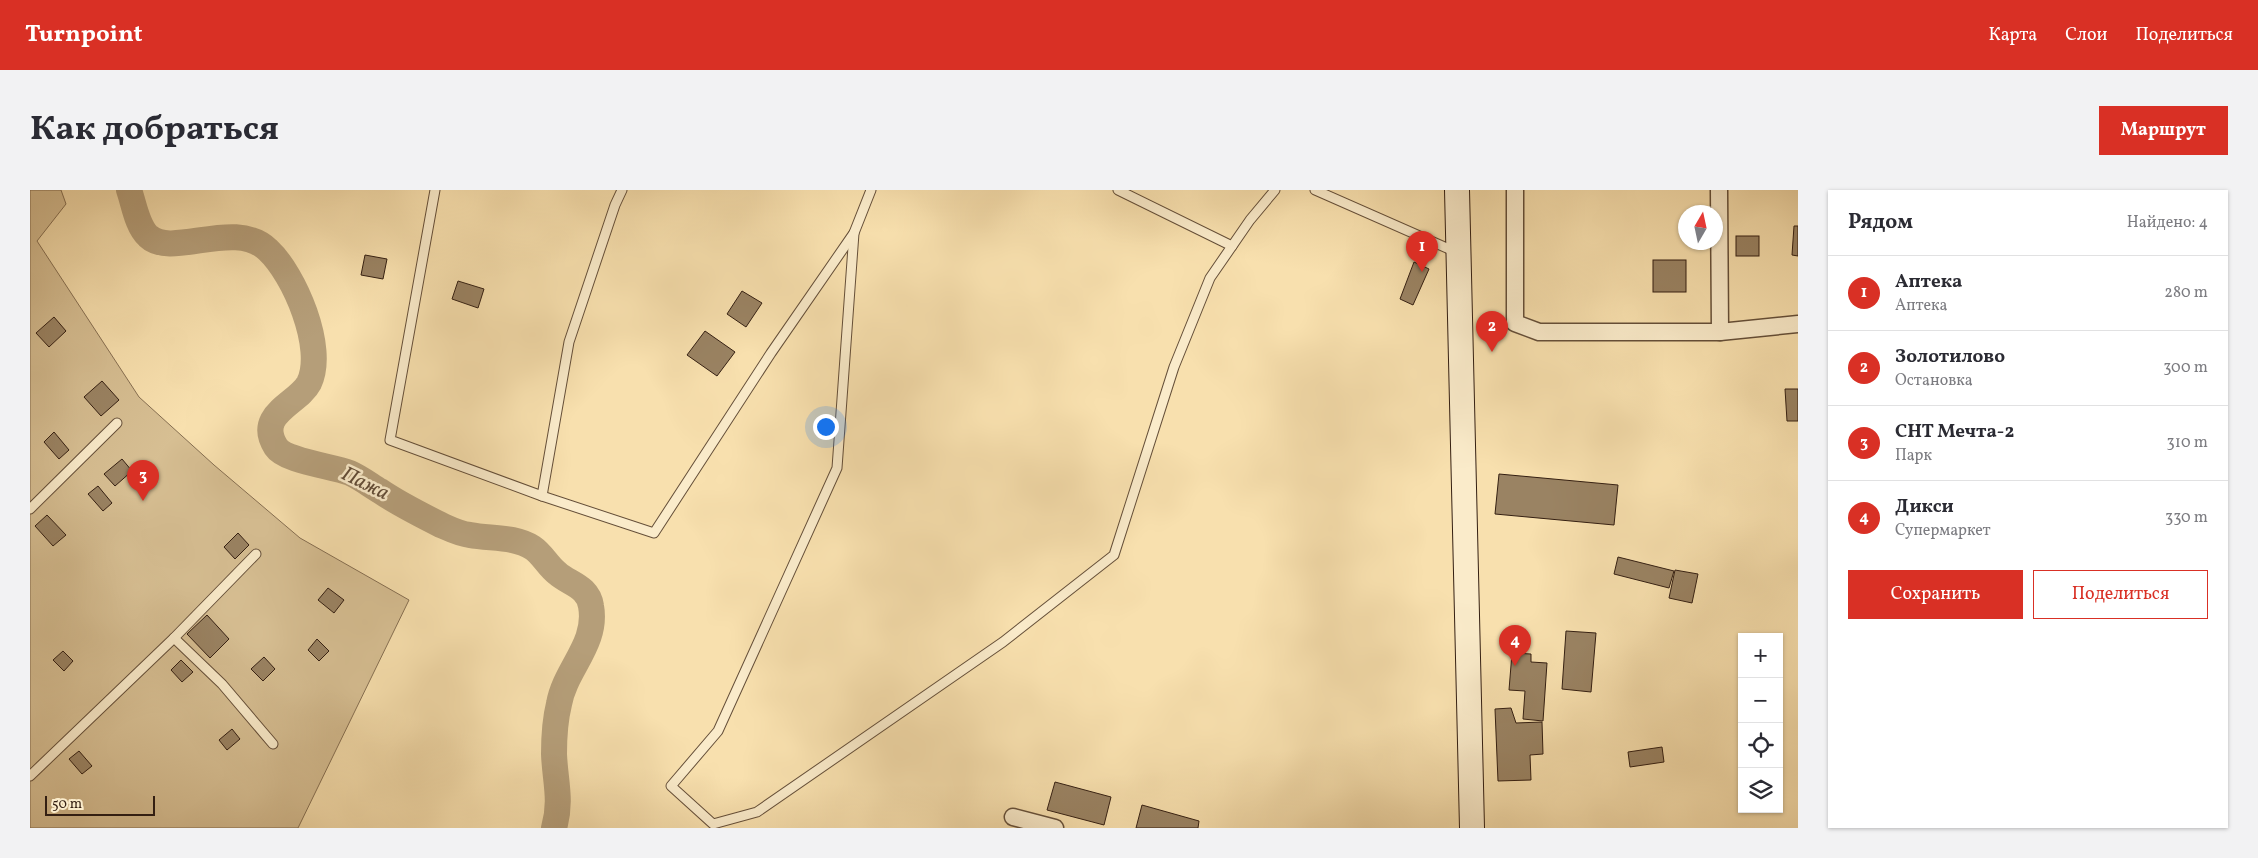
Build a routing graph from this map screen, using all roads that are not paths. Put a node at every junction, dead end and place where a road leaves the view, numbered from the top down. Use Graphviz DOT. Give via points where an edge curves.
graph roads {
  1 [pos="435,190"];
  2 [pos="622,190"];
  3 [pos="871,190"];
  4 [pos="1118,190"];
  5 [pos="1275,190"];
  6 [pos="1315,190"];
  7 [pos="1457,190"];
  8 [pos="1515,190"];
  9 [pos="1719,190"];
  10 [pos="854,232"];
  11 [pos="1232,246"];
  12 [pos="1459,253"];
  13 [pos="1798,324"];
  14 [pos="1720,332"];
  15 [pos="117,423"];
  16 [pos="542,496"];
  17 [pos="30,508"];
  18 [pos="256,554"];
  19 [pos="174,638"];
  20 [pos="273,744"];
  21 [pos="30,776"];
  22 [pos="1013,818"];
  23 [pos="1055,828"];
  24 [pos="1472,828"];
  1 -- 16 [label="lane" via="390,440"];
  2 -- 16 [label="lane" via="569,342"];
  3 -- 10 [label="lane"];
  4 -- 11 [label="lane"];
  5 -- 11 [label="lane"];
  6 -- 12 [label="lane"];
  7 -- 12 [label="main road"];
  8 -- 14 [label="street" via="1516,323 1539,332"];
  9 -- 14 [label="street"];
  10 -- 11 [label="lane" via="837,468 718,731 671,786 713,824 757,812 1003,642 1114,554 1174,367 1210,278"];
  10 -- 16 [label="lane" via="765,361 654,533"];
  12 -- 24 [label="main road"];
  13 -- 14 [label="street"];
  15 -- 17 [label="lane"];
  18 -- 19 [label="lane"];
  19 -- 20 [label="lane" via="222,684"];
  19 -- 21 [label="lane"];
  22 -- 23 [label="street"];
}
